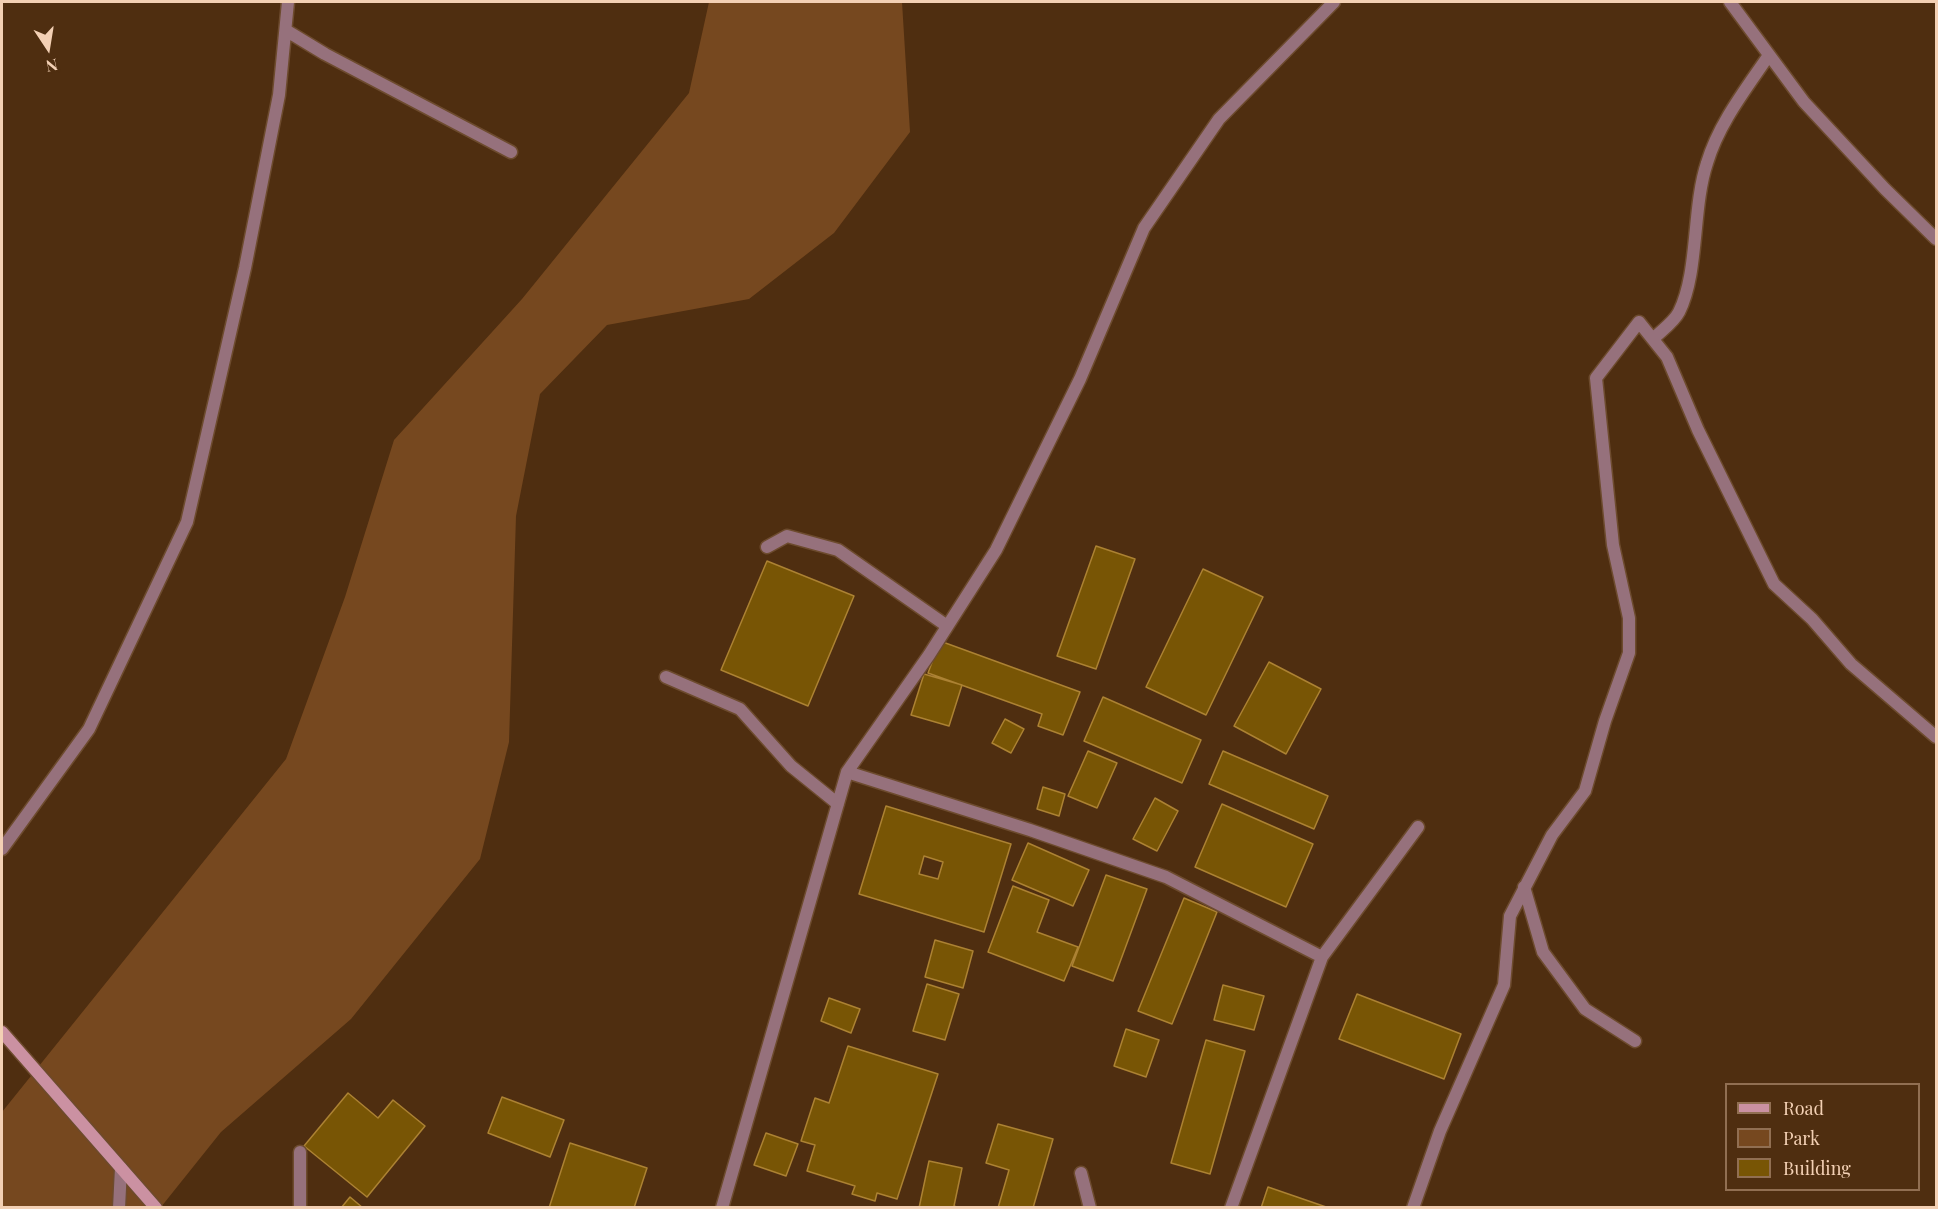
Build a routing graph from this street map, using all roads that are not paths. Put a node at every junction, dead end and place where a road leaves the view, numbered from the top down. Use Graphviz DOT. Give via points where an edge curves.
graph roads {
  1 [pos="288,2"];
  2 [pos="1334,2"];
  3 [pos="1730,2"];
  4 [pos="286,31"];
  5 [pos="1769,55"];
  6 [pos="511,152"];
  7 [pos="1936,238"];
  8 [pos="1653,339"];
  9 [pos="766,548"];
  10 [pos="947,626"];
  11 [pos="666,678"];
  12 [pos="1936,737"];
  13 [pos="848,772"];
  14 [pos="838,804"];
  15 [pos="1418,827"];
  16 [pos="2,849"];
  17 [pos="1524,887"];
  18 [pos="1322,957"];
  19 [pos="2,1032"];
  20 [pos="1635,1041"];
  21 [pos="300,1152"];
  22 [pos="121,1168"];
  23 [pos="1081,1173"];
  24 [pos="119,1208"];
  25 [pos="156,1208"];
  26 [pos="300,1208"];
  27 [pos="722,1208"];
  28 [pos="1090,1208"];
  29 [pos="1231,1208"];
  30 [pos="1413,1208"];
  1 -- 4 [label="street"];
  2 -- 10 [label="street" via="1219,119 1144,228 1080,379 996,550"];
  3 -- 5 [label="street"];
  4 -- 6 [label="street"];
  4 -- 16 [label="street" via="279,95 248,256 187,522 89,729"];
  5 -- 7 [label="street" via="1804,102"];
  5 -- 8 [label="street" via="1724,123 1707,163 1696,212 1689,278 1678,314"];
  8 -- 12 [label="street" via="1667,357 1698,430 1774,584 1812,619 1851,664"];
  8 -- 17 [label="street" via="1639,322 1596,378 1613,545 1629,618 1629,653 1586,791 1552,835"];
  9 -- 10 [label="street" via="787,536 838,550"];
  10 -- 13 [label="street"];
  11 -- 14 [label="street" via="740,709 791,766"];
  13 -- 14 [label="street"];
  13 -- 18 [label="street" via="1166,877"];
  14 -- 27 [label="street"];
  15 -- 18 [label="street"];
  17 -- 20 [label="street" via="1543,952 1585,1010"];
  17 -- 30 [label="street" via="1510,916 1504,985 1440,1131"];
  18 -- 29 [label="street"];
  19 -- 22 [label="main road"];
  21 -- 26 [label="street"];
  22 -- 24 [label="street"];
  22 -- 25 [label="main road"];
  23 -- 28 [label="street"];
}
